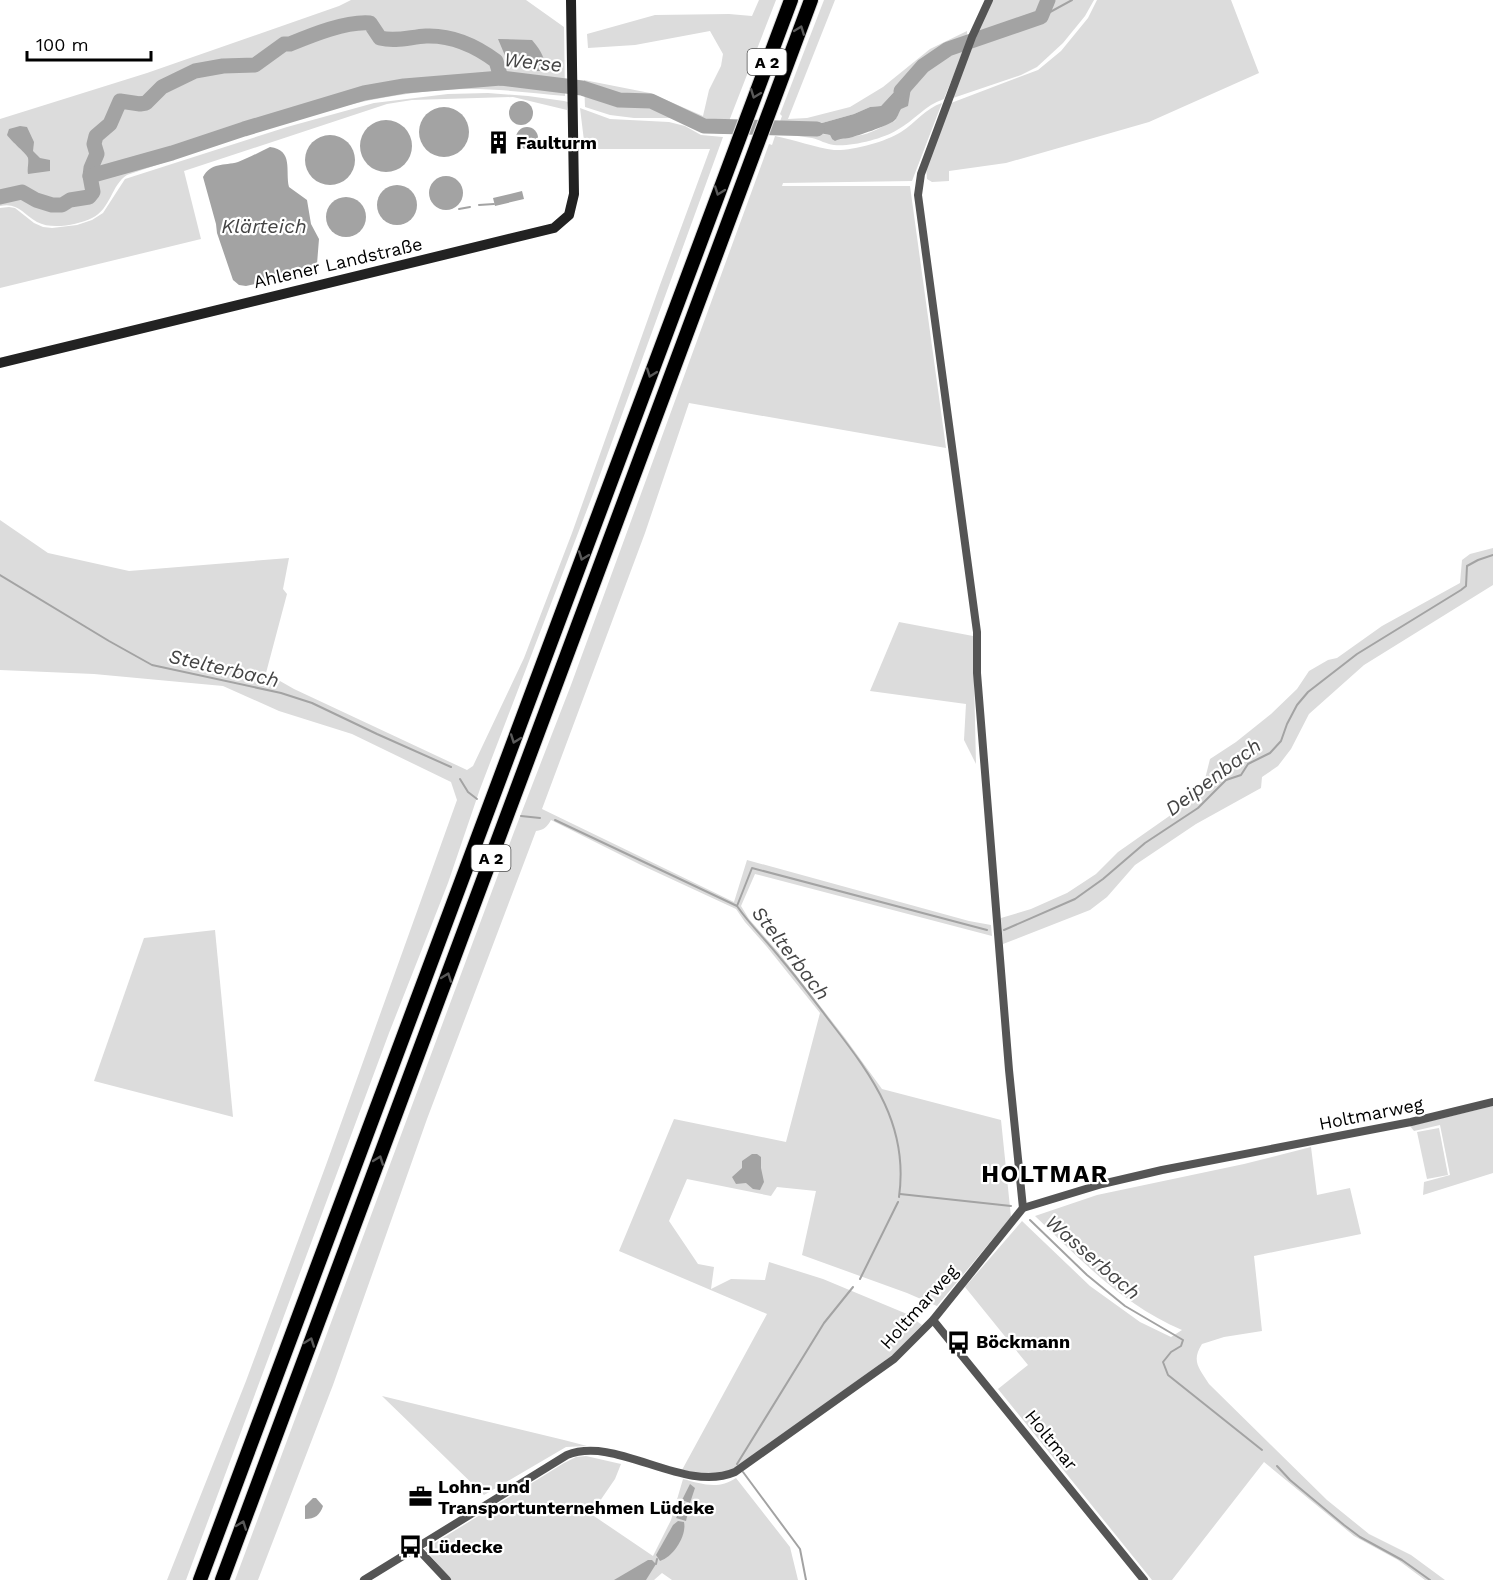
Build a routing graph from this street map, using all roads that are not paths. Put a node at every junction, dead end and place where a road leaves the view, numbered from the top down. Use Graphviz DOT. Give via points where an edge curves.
graph roads {
  1 [pos="570,0"];
  2 [pos="790,0"];
  3 [pos="811,0"];
  4 [pos="989,0"];
  5 [pos="0,363"];
  6 [pos="1493,1102"];
  7 [pos="1023,1208"];
  8 [pos="933,1320"];
  9 [pos="417,1548"];
  10 [pos="201,1580"];
  11 [pos="222,1580"];
  12 [pos="364,1580"];
  13 [pos="447,1580"];
  14 [pos="1144,1580"];
  1 -- 5 [label="street, Ahlener Landstraße" via="574,194 569,214 554,228"];
  2 -- 10 [label="highway, A 2, one-way"];
  11 -- 3 [label="highway, A 2, one-way"];
  4 -- 7 [label="street" via="921,174 918,195 977,632 977,673"];
  6 -- 7 [label="street, Holtmarweg" via="1411,1122 1162,1170"];
  7 -- 8 [label="street, Holtmarweg"];
  8 -- 9 [label="street, Holtmarweg" via="894,1359 735,1472 704,1478 599,1451 577,1451"];
  8 -- 14 [label="street, Holtmar"];
  9 -- 12 [label="street, Holtmarweg"];
  9 -- 13 [label="street"];
}
